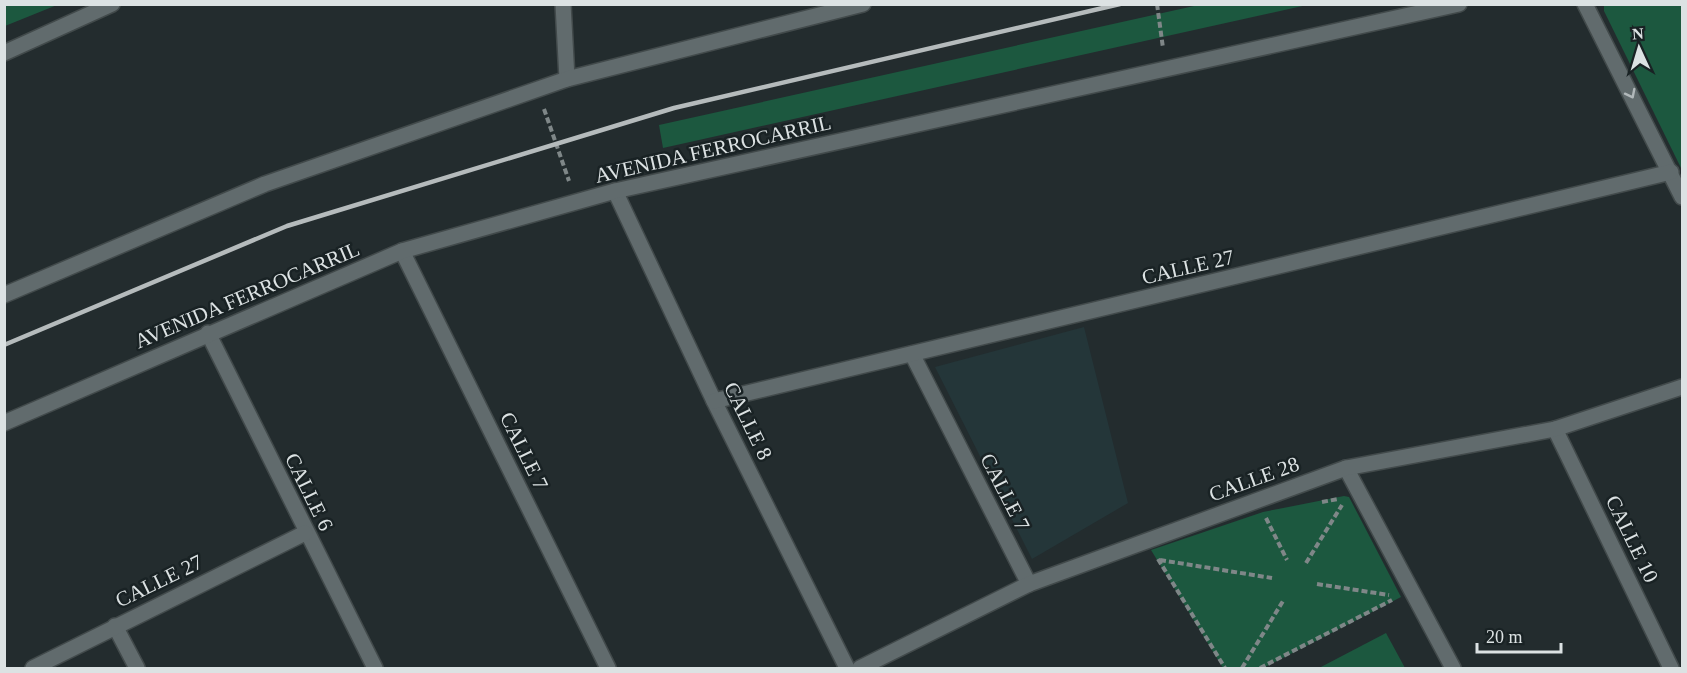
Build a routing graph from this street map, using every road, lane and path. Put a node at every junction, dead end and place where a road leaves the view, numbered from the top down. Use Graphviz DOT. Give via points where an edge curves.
graph roads {
  1 [pos="112,4"];
  2 [pos="563,4"];
  3 [pos="863,4"];
  4 [pos="1157,4"];
  5 [pos="1459,4"];
  6 [pos="1585,4"];
  7 [pos="4,53"];
  8 [pos="1166,69"];
  9 [pos="567,79"];
  10 [pos="537,90"];
  11 [pos="1671,172"];
  12 [pos="615,191"];
  13 [pos="1683,197"];
  14 [pos="576,202"];
  15 [pos="402,251"];
  16 [pos="4,295"];
  17 [pos="208,333"];
  18 [pos="912,354"];
  19 [pos="1683,387"];
  20 [pos="714,401"];
  21 [pos="4,423"];
  22 [pos="1555,429"];
  23 [pos="1346,468"];
  24 [pos="1311,504"];
  25 [pos="1263,513"];
  26 [pos="305,533"];
  27 [pos="1154,551"];
  28 [pos="1158,560"];
  29 [pos="1287,560"];
  30 [pos="1306,563"];
  31 [pos="1272,578"];
  32 [pos="1029,584"];
  33 [pos="1317,584"];
  34 [pos="1283,601"];
  35 [pos="115,626"];
  36 [pos="33,669"];
  37 [pos="137,669"];
  38 [pos="375,669"];
  39 [pos="608,669"];
  40 [pos="847,669"];
  41 [pos="860,669"];
  42 [pos="1225,669"];
  43 [pos="1242,669"];
  44 [pos="1260,669"];
  45 [pos="1453,669"];
  46 [pos="1671,669"];
  1 -- 7 [label="street"];
  2 -- 9 [label="street"];
  3 -- 9 [label="street"];
  4 -- 8 [label="path"];
  5 -- 8 [label="street, AVENIDA FERROCARRIL"];
  6 -- 11 [label="street, one-way"];
  8 -- 12 [label="street, AVENIDA FERROCARRIL"];
  9 -- 10 [label="street"];
  10 -- 14 [label="path"];
  10 -- 16 [label="street" via="265,184"];
  11 -- 13 [label="street"];
  11 -- 18 [label="street, CALLE 27"];
  12 -- 14 [label="street, AVENIDA FERROCARRIL"];
  12 -- 20 [label="street, CALLE 8"];
  14 -- 15 [label="street, AVENIDA FERROCARRIL"];
  15 -- 17 [label="street, AVENIDA FERROCARRIL"];
  15 -- 39 [label="street, CALLE 7"];
  17 -- 21 [label="street, AVENIDA FERROCARRIL"];
  17 -- 26 [label="street, CALLE 6"];
  18 -- 20 [label="street, CALLE 27"];
  18 -- 32 [label="street, CALLE 7"];
  19 -- 22 [label="street, CALLE 28"];
  20 -- 40 [label="street, CALLE 8"];
  22 -- 23 [label="street, CALLE 28"];
  22 -- 46 [label="street, CALLE 10"];
  23 -- 32 [label="street, CALLE 28"];
  23 -- 45 [label="street"];
  24 -- 30 [label="path" via="1346,498"];
  25 -- 29 [label="path"];
  26 -- 35 [label="street, CALLE 27"];
  26 -- 38 [label="street, CALLE 6"];
  27 -- 28 [label="path"];
  28 -- 31 [label="path"];
  28 -- 42 [label="path"];
  32 -- 41 [label="street, CALLE 28"];
  33 -- 44 [label="path" via="1398,597"];
  34 -- 43 [label="path"];
  35 -- 36 [label="street, CALLE 27"];
  35 -- 37 [label="street"];
}
